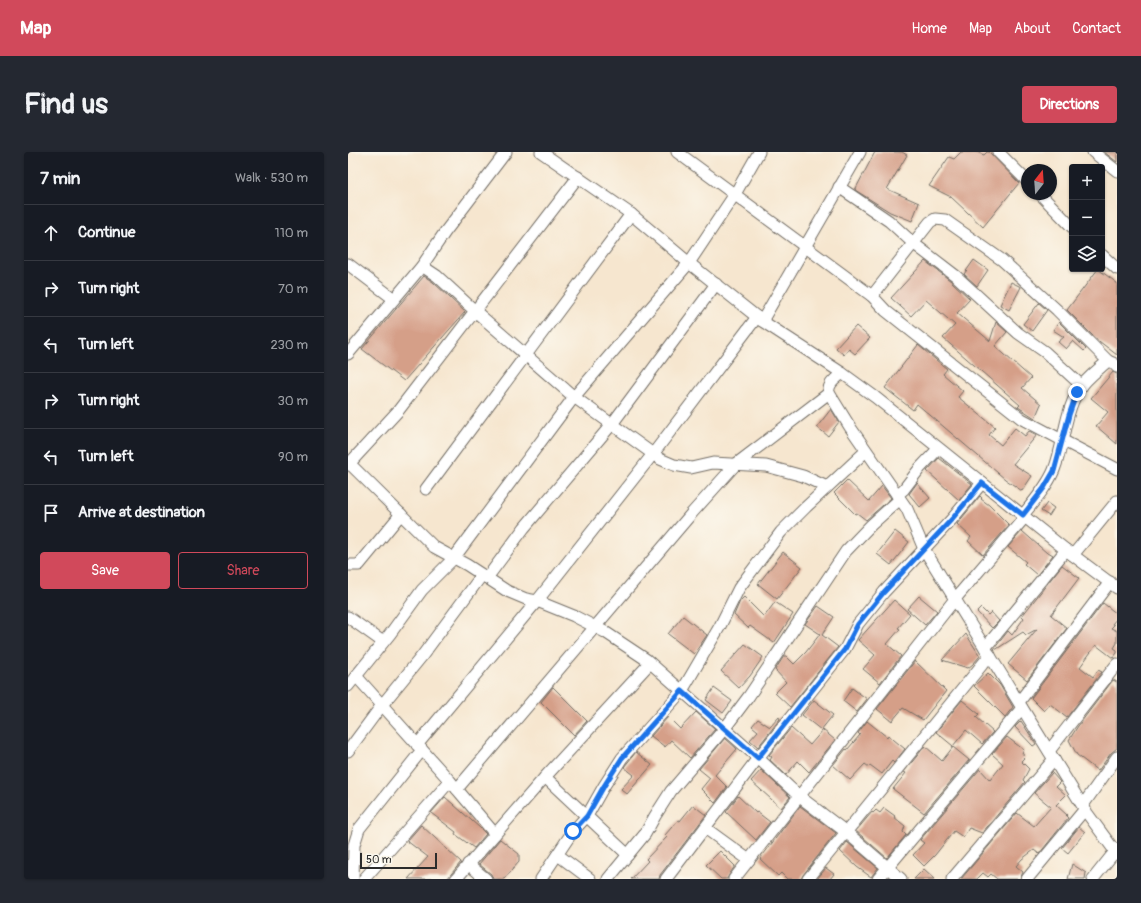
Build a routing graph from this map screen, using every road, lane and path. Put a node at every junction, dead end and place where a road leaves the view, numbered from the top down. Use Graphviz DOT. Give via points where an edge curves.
graph roads {
  1 [pos="506,152"];
  2 [pos="541,152"];
  3 [pos="677,152"];
  4 [pos="759,152"];
  5 [pos="860,152"];
  6 [pos="998,152"];
  7 [pos="1093,152"];
  8 [pos="1117,171"];
  9 [pos="1021,175"];
  10 [pos="578,177"];
  11 [pos="840,187"];
  12 [pos="735,194"];
  13 [pos="1046,200"];
  14 [pos="631,214"];
  15 [pos="1069,224"];
  16 [pos="913,243"];
  17 [pos="806,246"];
  18 [pos="1105,258"];
  19 [pos="689,263"];
  20 [pos="348,264"];
  21 [pos="422,266"];
  22 [pos="1117,269"];
  23 [pos="716,284"];
  24 [pos="872,296"];
  25 [pos="394,299"];
  26 [pos="475,311"];
  27 [pos="759,319"];
  28 [pos="348,354"];
  29 [pos="526,355"];
  30 [pos="1113,364"];
  31 [pos="842,373"];
  32 [pos="1082,386"];
  33 [pos="829,393"];
  34 [pos="574,397"];
  35 [pos="612,424"];
  36 [pos="1063,439"];
  37 [pos="938,449"];
  38 [pos="866,451"];
  39 [pos="653,454"];
  40 [pos="736,464"];
  41 [pos="349,465"];
  42 [pos="1117,469"];
  43 [pos="982,483"];
  44 [pos="827,487"];
  45 [pos="426,489"];
  46 [pos="899,497"];
  47 [pos="1117,501"];
  48 [pos="401,514"];
  49 [pos="1024,516"];
  50 [pos="924,549"];
  51 [pos="1069,553"];
  52 [pos="454,558"];
  53 [pos="348,565"];
  54 [pos="485,576"];
  55 [pos="1113,585"];
  56 [pos="955,599"];
  57 [pos="537,601"];
  58 [pos="348,617"];
  59 [pos="595,627"];
  60 [pos="383,642"];
  61 [pos="988,652"];
  62 [pos="650,663"];
  63 [pos="1117,664"];
  64 [pos="356,676"];
  65 [pos="348,686"];
  66 [pos="682,691"];
  67 [pos="382,705"];
  68 [pos="1021,705"];
  69 [pos="725,728"];
  70 [pos="420,747"];
  71 [pos="348,751"];
  72 [pos="1052,755"];
  73 [pos="1117,757"];
  74 [pos="758,758"];
  75 [pos="546,777"];
  76 [pos="453,785"];
  77 [pos="800,797"];
  78 [pos="1084,807"];
  79 [pos="587,816"];
  80 [pos="705,828"];
  81 [pos="846,832"];
  82 [pos="495,834"];
  83 [pos="1116,851"];
  84 [pos="558,855"];
  85 [pos="628,855"];
  86 [pos="749,860"];
  87 [pos="468,864"];
  88 [pos="887,867"];
  89 [pos="353,879"];
  90 [pos="364,879"];
  91 [pos="456,879"];
  92 [pos="486,879"];
  93 [pos="541,879"];
  94 [pos="590,879"];
  95 [pos="608,879"];
  96 [pos="666,879"];
  97 [pos="734,879"];
  98 [pos="808,879"];
  99 [pos="878,879"];
  100 [pos="901,879"];
  101 [pos="952,879"];
  102 [pos="1028,879"];
  103 [pos="1093,879"];
  1 -- 21 [label="street"];
  2 -- 10 [label="street"];
  3 -- 12 [label="street"];
  4 -- 12 [label="street"];
  5 -- 11 [label="street"];
  6 -- 9 [label="street"];
  7 -- 8 [label="street"];
  10 -- 14 [label="street"];
  10 -- 26 [label="street"];
  11 -- 16 [label="street" via="889,221"];
  11 -- 17 [label="street"];
  12 -- 17 [label="street"];
  12 -- 19 [label="street"];
  13 -- 15 [label="street"];
  14 -- 19 [label="street"];
  14 -- 29 [label="street"];
  16 -- 24 [label="street"];
  16 -- 30 [label="street" via="934,219 945,220 1002,260"];
  16 -- 32 [label="street" via="956,276 1018,333 1045,352"];
  17 -- 24 [label="street"];
  17 -- 27 [label="street"];
  18 -- 22 [label="street"];
  19 -- 23 [label="street"];
  19 -- 34 [label="street"];
  20 -- 25 [label="street"];
  21 -- 25 [label="street"];
  21 -- 26 [label="street" via="437,276"];
  23 -- 27 [label="street"];
  23 -- 35 [label="street"];
  24 -- 36 [label="street" via="1022,419"];
  25 -- 28 [label="street"];
  26 -- 29 [label="street"];
  26 -- 41 [label="street" via="398,411"];
  27 -- 31 [label="street"];
  27 -- 39 [label="street"];
  29 -- 34 [label="street"];
  29 -- 45 [label="street"];
  30 -- 32 [label="street"];
  31 -- 33 [label="street" via="830,385"];
  31 -- 37 [label="street" via="876,397"];
  32 -- 36 [label="street" via="1077,392"];
  33 -- 38 [label="street"];
  33 -- 40 [label="street"];
  34 -- 35 [label="street"];
  34 -- 52 [label="street"];
  35 -- 39 [label="street"];
  35 -- 54 [label="street"];
  36 -- 42 [label="street"];
  36 -- 49 [label="street" via="1054,471"];
  37 -- 43 [label="street"];
  37 -- 46 [label="street"];
  38 -- 44 [label="street"];
  38 -- 46 [label="street"];
  39 -- 40 [label="street" via="674,465 691,468 713,463"];
  39 -- 57 [label="street"];
  40 -- 44 [label="street" via="766,466 803,476"];
  40 -- 59 [label="street"];
  41 -- 48 [label="street"];
  43 -- 49 [label="street"];
  43 -- 50 [label="street"];
  44 -- 66 [label="street" via="781,532 739,588"];
  46 -- 50 [label="street" via="907,509"];
  46 -- 69 [label="street" via="846,551"];
  47 -- 51 [label="street"];
  48 -- 52 [label="street" via="434,547"];
  48 -- 53 [label="street" via="359,565"];
  49 -- 51 [label="street"];
  49 -- 56 [label="street"];
  50 -- 56 [label="street"];
  50 -- 74 [label="street" via="858,624 845,649"];
  51 -- 55 [label="street"];
  51 -- 61 [label="street"];
  52 -- 54 [label="street"];
  52 -- 60 [label="street" via="422,590"];
  54 -- 57 [label="street" via="507,591"];
  54 -- 67 [label="street"];
  55 -- 68 [label="street"];
  56 -- 61 [label="street"];
  56 -- 77 [label="street"];
  57 -- 59 [label="street"];
  57 -- 70 [label="street"];
  58 -- 60 [label="street"];
  59 -- 62 [label="street"];
  59 -- 76 [label="street"];
  60 -- 64 [label="street"];
  61 -- 68 [label="street"];
  61 -- 81 [label="street"];
  62 -- 66 [label="street"];
  62 -- 75 [label="street"];
  63 -- 72 [label="street"];
  64 -- 65 [label="street"];
  64 -- 67 [label="street"];
  66 -- 69 [label="street"];
  66 -- 79 [label="street" via="622,758"];
  67 -- 70 [label="street"];
  67 -- 71 [label="street"];
  68 -- 72 [label="street"];
  68 -- 88 [label="street"];
  69 -- 74 [label="street"];
  69 -- 85 [label="street" via="671,791 645,834"];
  70 -- 76 [label="street"];
  70 -- 89 [label="street" via="359,830 354,845"];
  72 -- 78 [label="street"];
  72 -- 101 [label="street"];
  73 -- 78 [label="street"];
  74 -- 77 [label="street"];
  74 -- 80 [label="street"];
  75 -- 79 [label="street"];
  75 -- 82 [label="street"];
  76 -- 82 [label="street"];
  76 -- 90 [label="street"];
  77 -- 81 [label="street"];
  77 -- 86 [label="street"];
  78 -- 83 [label="street"];
  78 -- 102 [label="street"];
  79 -- 84 [label="street" via="573,831"];
  79 -- 85 [label="street"];
  80 -- 86 [label="street"];
  80 -- 96 [label="street"];
  81 -- 88 [label="street"];
  81 -- 98 [label="street"];
  82 -- 87 [label="street"];
  83 -- 103 [label="street"];
  84 -- 93 [label="street"];
  84 -- 94 [label="street"];
  85 -- 95 [label="street"];
  86 -- 97 [label="street"];
  87 -- 91 [label="street"];
  87 -- 92 [label="street"];
  88 -- 99 [label="street"];
  88 -- 100 [label="street"];
}
